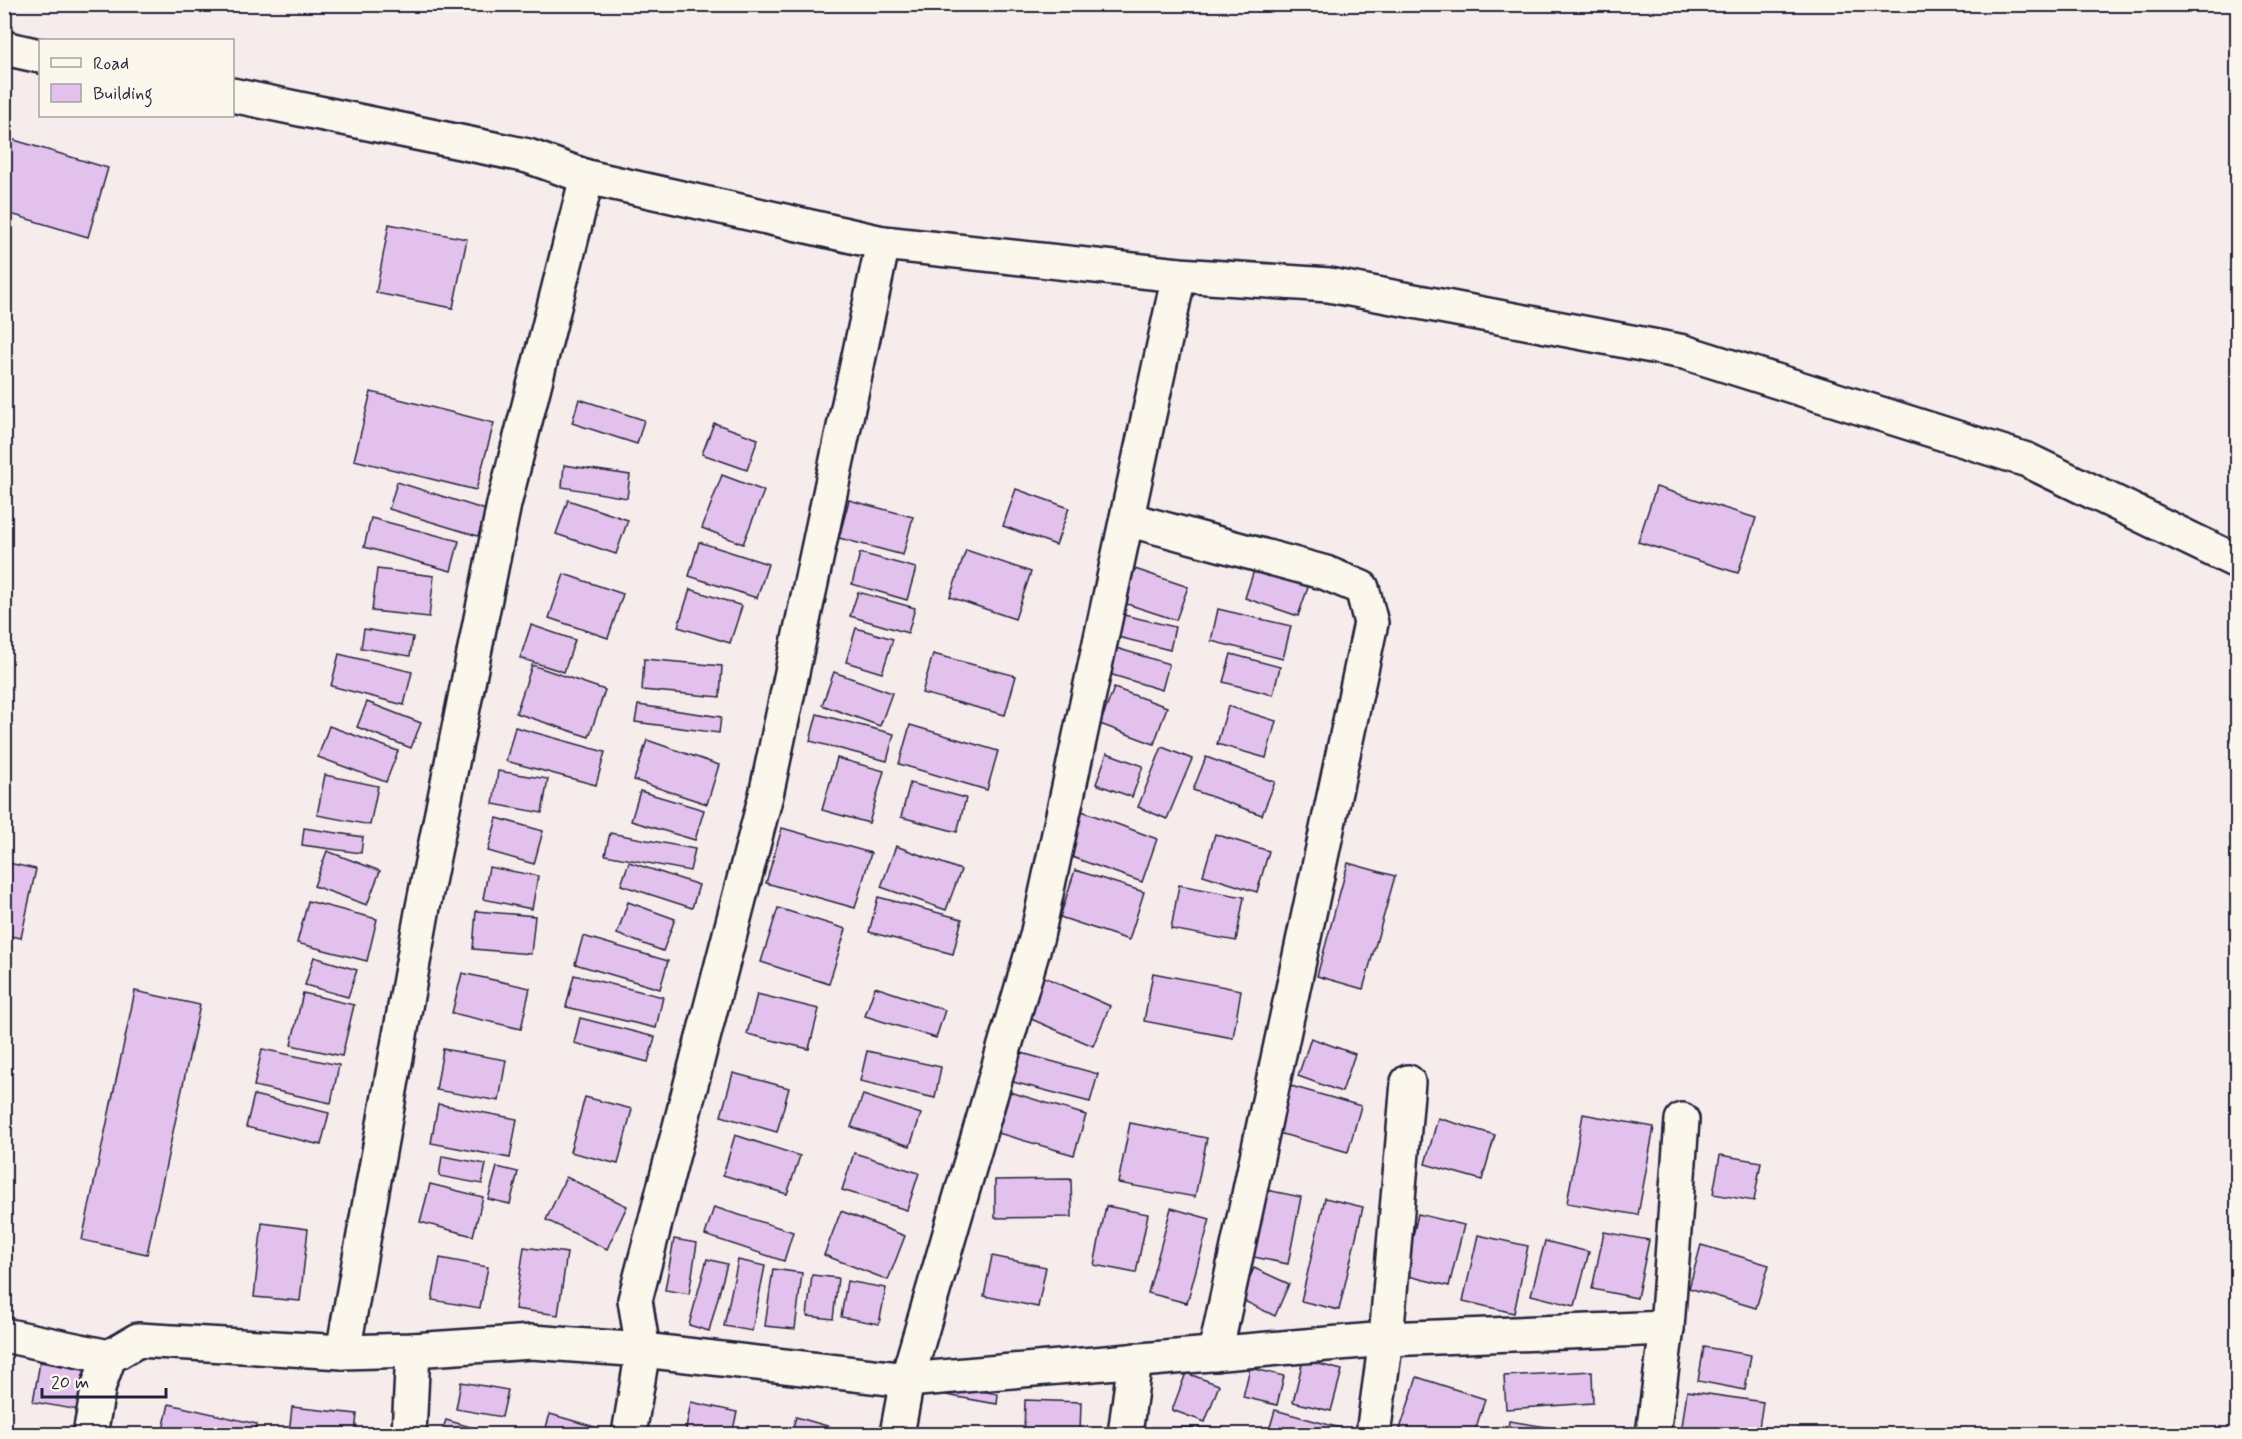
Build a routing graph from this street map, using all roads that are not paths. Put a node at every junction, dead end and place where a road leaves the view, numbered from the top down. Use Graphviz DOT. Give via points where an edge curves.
graph roads {
  1 [pos="4,48"];
  2 [pos="39,56"];
  3 [pos="234,95"];
  4 [pos="587,177"];
  5 [pos="883,243"];
  6 [pos="1179,275"];
  7 [pos="1127,519"];
  8 [pos="2238,562"];
  9 [pos="1408,1082"];
  10 [pos="1682,1120"];
  11 [pos="1667,1328"];
  12 [pos="4,1335"];
  13 [pos="1386,1339"];
  14 [pos="413,1350"];
  15 [pos="643,1350"];
  16 [pos="343,1352"];
  17 [pos="1215,1354"];
  18 [pos="109,1357"];
  19 [pos="1135,1360"];
  20 [pos="907,1380"];
  21 [pos="90,1434"];
  22 [pos="409,1434"];
  23 [pos="629,1434"];
  24 [pos="897,1434"];
  25 [pos="1125,1434"];
  26 [pos="1373,1434"];
  27 [pos="1653,1434"];
  1 -- 2 [label="street"];
  3 -- 4 [label="street" via="528,156"];
  4 -- 5 [label="street"];
  4 -- 16 [label="street" via="504,504 423,907"];
  5 -- 6 [label="street"];
  5 -- 15 [label="street" via="766,795 635,1300"];
  6 -- 7 [label="street"];
  6 -- 8 [label="street" via="1329,285 1684,352 2027,460"];
  7 -- 17 [label="street" via="1326,573 1362,588 1371,623"];
  7 -- 20 [label="street" via="1037,936"];
  9 -- 13 [label="street"];
  10 -- 11 [label="street"];
  11 -- 13 [label="street"];
  11 -- 27 [label="street"];
  12 -- 18 [label="street"];
  13 -- 17 [label="street"];
  13 -- 26 [label="street"];
  14 -- 15 [label="street" via="532,1342"];
  14 -- 16 [label="street"];
  14 -- 22 [label="street"];
  15 -- 20 [label="street"];
  15 -- 23 [label="street"];
  16 -- 18 [label="street" via="138,1340"];
  17 -- 19 [label="street"];
  18 -- 21 [label="street" via="99,1385"];
  19 -- 20 [label="street"];
  19 -- 25 [label="street"];
  20 -- 24 [label="street"];
}
